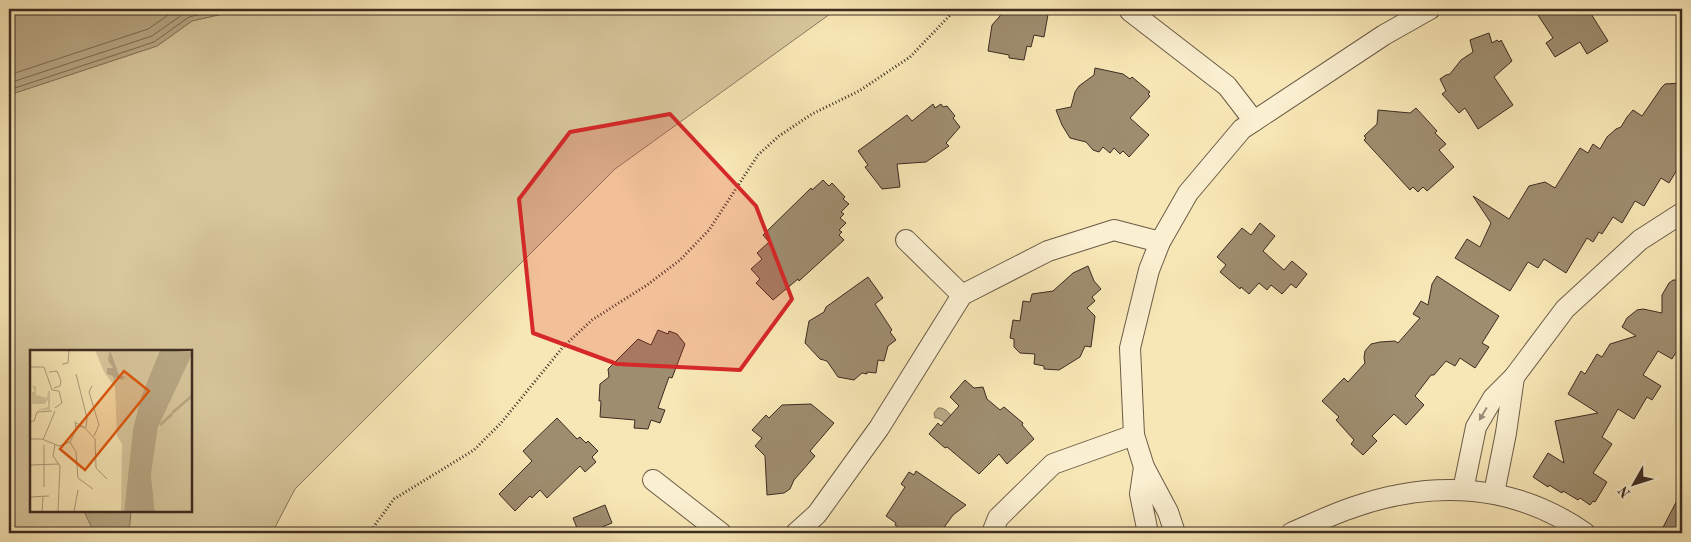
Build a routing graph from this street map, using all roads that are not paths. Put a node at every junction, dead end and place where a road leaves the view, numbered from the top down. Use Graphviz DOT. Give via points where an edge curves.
graph roads {
  1 [pos="1430,9"];
  2 [pos="1130,11"];
  3 [pos="1254,121"];
  4 [pos="1682,213"];
  5 [pos="906,240"];
  6 [pos="1160,242"];
  7 [pos="962,295"];
  8 [pos="1514,377"];
  9 [pos="1134,435"];
  10 [pos="1144,467"];
  11 [pos="653,480"];
  12 [pos="1463,490"];
  13 [pos="1494,493"];
  14 [pos="721,533"];
  15 [pos="796,533"];
  16 [pos="992,533"];
  17 [pos="1148,533"];
  18 [pos="1175,533"];
  19 [pos="1291,533"];
  20 [pos="1585,533"];
  1 -- 3 [label="street" via="1384,35"];
  2 -- 3 [label="street" via="1227,86"];
  3 -- 6 [label="street" via="1242,129 1188,193"];
  4 -- 8 [label="street" via="1640,240 1566,309"];
  5 -- 7 [label="street"];
  6 -- 7 [label="street" via="1114,230 1048,251"];
  6 -- 9 [label="street" via="1149,270 1130,348"];
  7 -- 15 [label="street" via="879,428 817,514"];
  8 -- 12 [label="street, one-way" via="1493,398 1476,427"];
  8 -- 13 [label="street"];
  9 -- 10 [label="street"];
  9 -- 16 [label="street" via="1053,464 998,518"];
  10 -- 17 [label="street" via="1140,494"];
  10 -- 18 [label="street" via="1168,512"];
  11 -- 14 [label="street"];
  12 -- 13 [label="street"];
  12 -- 19 [label="street" via="1402,494 1355,506"];
  13 -- 20 [label="street" via="1518,499"];
}
